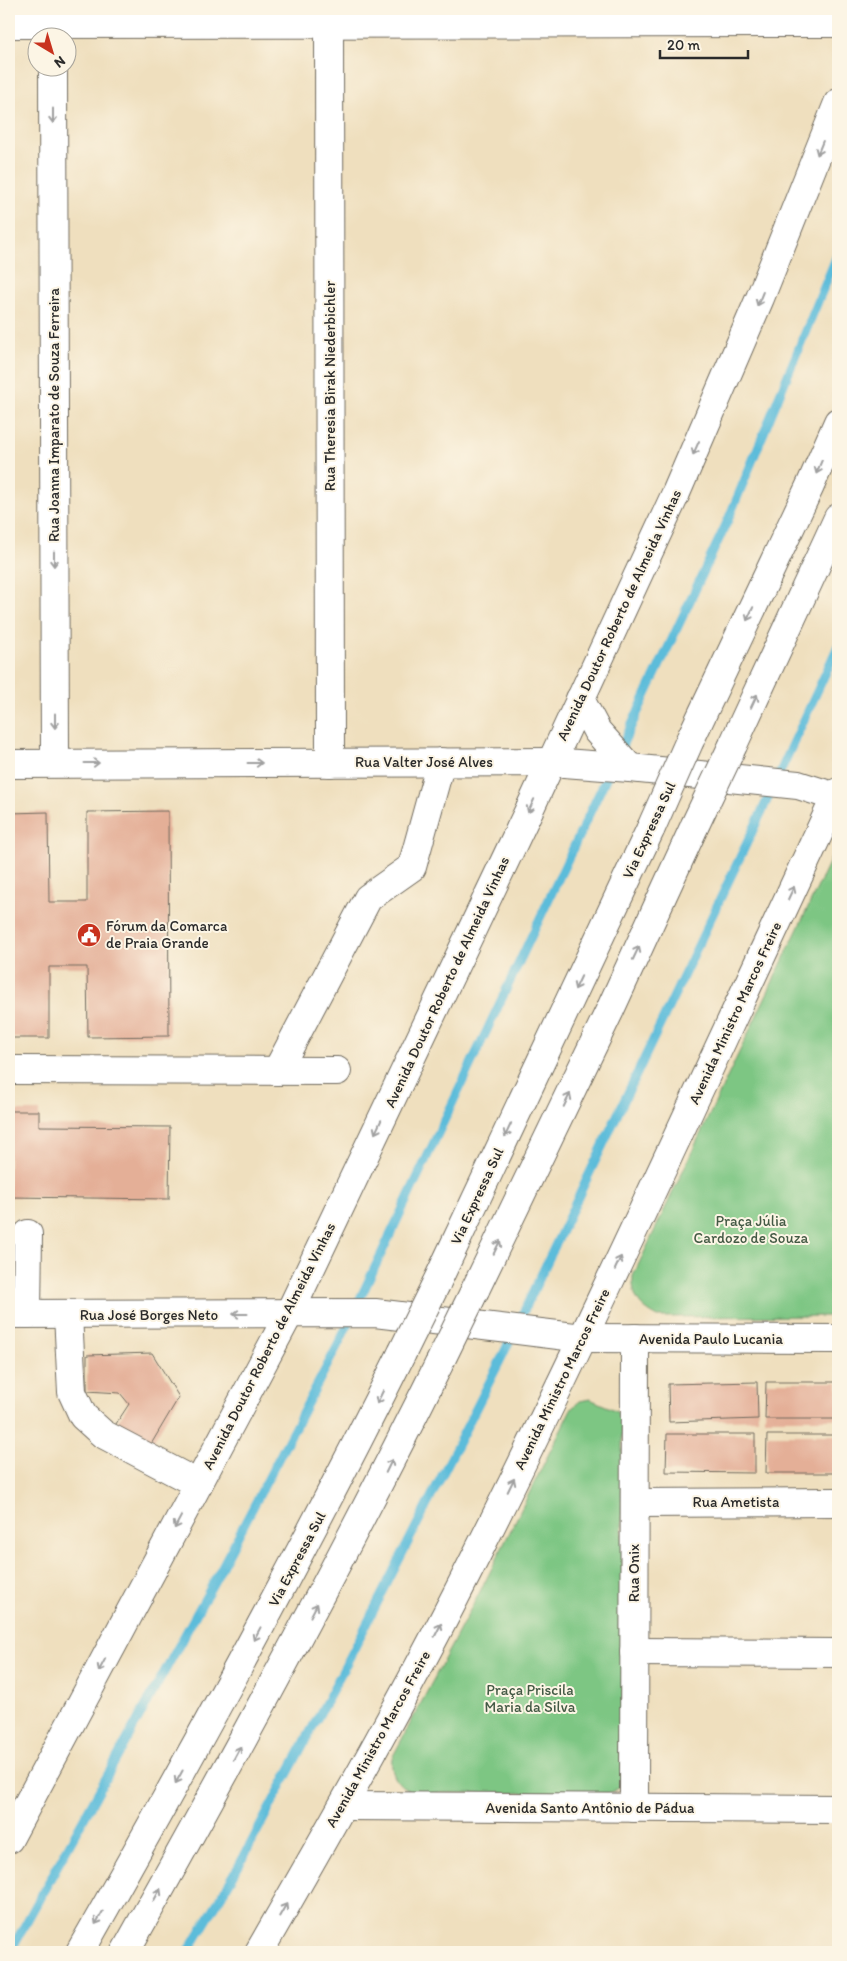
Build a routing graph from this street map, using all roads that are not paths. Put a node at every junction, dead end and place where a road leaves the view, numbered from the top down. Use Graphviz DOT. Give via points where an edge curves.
graph roads {
  1 [pos="330,16"];
  2 [pos="838,23"];
  3 [pos="9,24"];
  4 [pos="34,28"];
  5 [pos="78,30"];
  6 [pos="53,78"];
  7 [pos="838,102"];
  8 [pos="838,422"];
  9 [pos="838,518"];
  10 [pos="580,698"];
  11 [pos="441,762"];
  12 [pos="551,762"];
  13 [pos="618,762"];
  14 [pos="55,763"];
  15 [pos="330,763"];
  16 [pos="9,764"];
  17 [pos="837,796"];
  18 [pos="9,1070"];
  19 [pos="277,1071"];
  20 [pos="337,1071"];
  21 [pos="28,1234"];
  22 [pos="375,1313"];
  23 [pos="18,1314"];
  24 [pos="289,1314"];
  25 [pos="68,1315"];
  26 [pos="583,1338"];
  27 [pos="634,1338"];
  28 [pos="838,1340"];
  29 [pos="198,1484"];
  30 [pos="838,1502"];
  31 [pos="634,1503"];
  32 [pos="634,1652"];
  33 [pos="838,1653"];
  34 [pos="342,1806"];
  35 [pos="634,1808"];
  36 [pos="838,1809"];
  37 [pos="12,1826"];
  38 [pos="80,1952"];
  39 [pos="125,1952"];
  40 [pos="259,1952"];
  1 -- 2 [label="main road"];
  1 -- 5 [label="main road"];
  1 -- 15 [label="main road, Rua Theresia Birak Niederbichler"];
  3 -- 4 [label="main road"];
  6 -- 14 [label="main road, Rua Joanna Imparato de Souza Ferreira, one-way"];
  7 -- 10 [label="main road, Avenida Doutor Roberto de Almeida Vinhas, one-way" via="716,403"];
  8 -- 38 [label="main road, Via Expressa Sul, one-way, bridge" via="651,828 402,1353 258,1632"];
  39 -- 9 [label="main road, one-way, bridge" via="288,1660 364,1516 610,1010"];
  10 -- 12 [label="main road, Avenida Doutor Roberto de Almeida Vinhas"];
  10 -- 13 [label="main road"];
  11 -- 12 [label="main road, Rua Valter José Alves"];
  11 -- 15 [label="main road, Rua Valter José Alves"];
  11 -- 19 [label="main road" via="412,867 368,898"];
  12 -- 13 [label="main road, Rua Valter José Alves"];
  12 -- 24 [label="main road, Avenida Doutor Roberto de Almeida Vinhas, one-way"];
  13 -- 17 [label="main road, Rua Valter José Alves" via="810,788"];
  14 -- 15 [label="main road, Rua Valter José Alves, one-way"];
  14 -- 16 [label="main road, Rua Valter José Alves"];
  26 -- 17 [label="main road, Avenida Ministro Marcos Freire, one-way"];
  18 -- 19 [label="main road"];
  19 -- 20 [label="main road"];
  21 -- 23 [label="main road"];
  22 -- 24 [label="main road, Rua José Borges Neto"];
  22 -- 26 [label="main road, Avenida Paulo Lucania"];
  23 -- 25 [label="main road, Rua José Borges Neto"];
  24 -- 25 [label="main road, Rua José Borges Neto, one-way"];
  24 -- 29 [label="main road, Avenida Doutor Roberto de Almeida Vinhas"];
  25 -- 29 [label="main road" via="72,1392 83,1416 103,1434"];
  26 -- 27 [label="main road, Avenida Paulo Lucania"];
  34 -- 26 [label="main road, Avenida Ministro Marcos Freire, one-way" via="478,1553"];
  27 -- 28 [label="main road, Avenida Paulo Lucania"];
  27 -- 31 [label="main road, Rua Onix"];
  29 -- 37 [label="main road, Avenida Doutor Roberto de Almeida Vinhas, one-way"];
  30 -- 31 [label="main road, Rua Ametista"];
  31 -- 32 [label="main road, Rua Onix"];
  32 -- 33 [label="main road"];
  32 -- 35 [label="main road, Rua Onix"];
  34 -- 35 [label="main road, Avenida Santo Antônio de Pádua"];
  40 -- 34 [label="main road, Avenida Ministro Marcos Freire, one-way"];
  35 -- 36 [label="main road, Avenida Santo Antônio de Pádua"];
}
